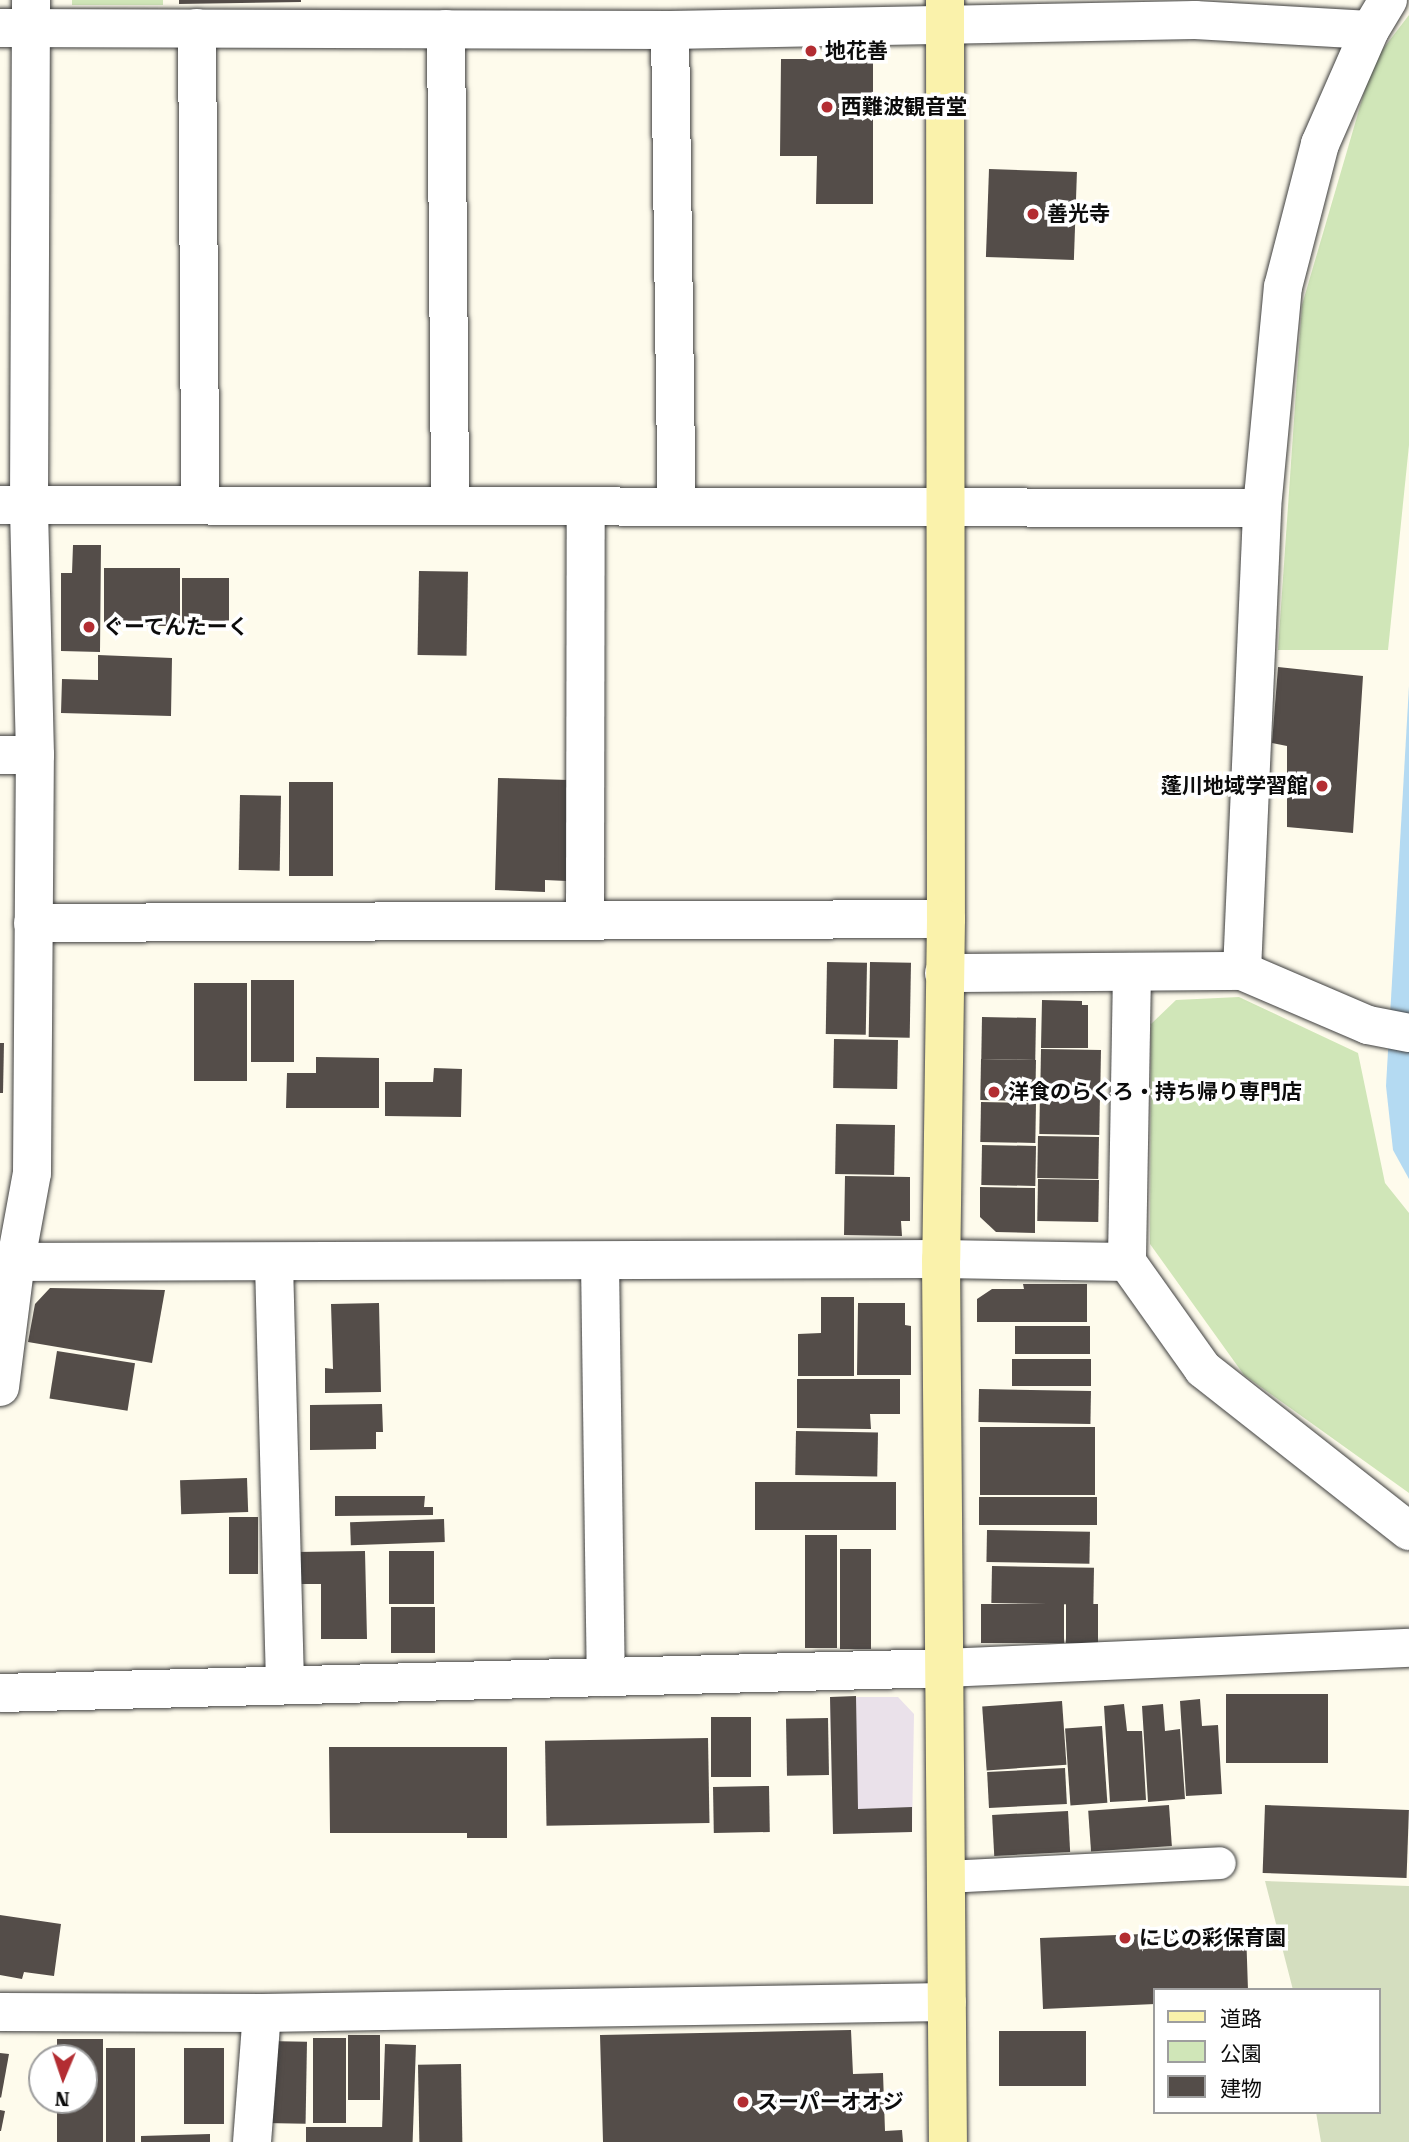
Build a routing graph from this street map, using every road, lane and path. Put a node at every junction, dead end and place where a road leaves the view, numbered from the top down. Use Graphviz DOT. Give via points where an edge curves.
graph roads {
  1 [pos="1196,10"];
  2 [pos="945,12"];
  3 [pos="395,14"];
  4 [pos="1379,15"];
  5 [pos="20,19"];
  6 [pos="682,20"];
  7 [pos="197,28"];
  8 [pos="446,29"];
  9 [pos="15,505"];
  10 [pos="200,505"];
  11 [pos="450,506"];
  12 [pos="586,506"];
  13 [pos="677,507"];
  14 [pos="945,507"];
  15 [pos="1262,508"];
  16 [pos="18,755"];
  17 [pos="585,918"];
  18 [pos="946,919"];
  19 [pos="33,923"];
  20 [pos="1242,971"];
  21 [pos="1132,972"];
  22 [pos="944,973"];
  23 [pos="1409,1033"];
  24 [pos="16,1111"];
  25 [pos="941,1259"];
  26 [pos="8,1261"];
  27 [pos="600,1262"];
  28 [pos="1127,1262"];
  29 [pos="274,1263"];
  30 [pos="0,1387"];
  31 [pos="1409,1531"];
  32 [pos="1409,1648"];
  33 [pos="946,1668"];
  34 [pos="606,1677"];
  35 [pos="285,1685"];
  36 [pos="0,1693"];
  37 [pos="1220,1863"];
  38 [pos="947,1877"];
  39 [pos="947,2002"];
  40 [pos="0,2012"];
  41 [pos="262,2013"];
  42 [pos="252,2142"];
  43 [pos="948,2142"];
  1 -- 2 [label="street"];
  1 -- 4 [label="street"];
  2 -- 6 [label="street"];
  2 -- 14 [label="street"];
  3 -- 7 [label="street"];
  3 -- 8 [label="street"];
  4 -- 15 [label="street" via="1320,144 1283,287"];
  5 -- 7 [label="street"];
  5 -- 9 [label="street"];
  6 -- 8 [label="street"];
  6 -- 13 [label="street"];
  7 -- 10 [label="street"];
  8 -- 11 [label="street"];
  9 -- 10 [label="street"];
  9 -- 16 [label="street"];
  10 -- 11 [label="street"];
  11 -- 12 [label="street"];
  12 -- 13 [label="street"];
  12 -- 17 [label="street"];
  13 -- 14 [label="street"];
  14 -- 15 [label="street"];
  14 -- 18 [label="street"];
  15 -- 20 [label="street"];
  16 -- 19 [label="street"];
  17 -- 18 [label="street"];
  17 -- 19 [label="street"];
  18 -- 22 [label="street"];
  19 -- 24 [label="street"];
  20 -- 21 [label="street"];
  20 -- 23 [label="street" via="1368,1025"];
  21 -- 22 [label="street"];
  21 -- 28 [label="street"];
  22 -- 25 [label="street"];
  24 -- 26 [label="street" via="32,1173"];
  25 -- 27 [label="street"];
  25 -- 28 [label="street"];
  25 -- 33 [label="street"];
  26 -- 29 [label="street"];
  26 -- 30 [label="street"];
  27 -- 29 [label="street"];
  27 -- 34 [label="street"];
  28 -- 31 [label="street" via="1203,1369"];
  29 -- 35 [label="street"];
  32 -- 33 [label="street"];
  33 -- 34 [label="street"];
  33 -- 38 [label="street"];
  34 -- 35 [label="street"];
  35 -- 36 [label="street"];
  37 -- 38 [label="lane"];
  38 -- 39 [label="street"];
  39 -- 41 [label="street"];
  39 -- 43 [label="street"];
  40 -- 41 [label="street"];
  41 -- 42 [label="street"];
}
